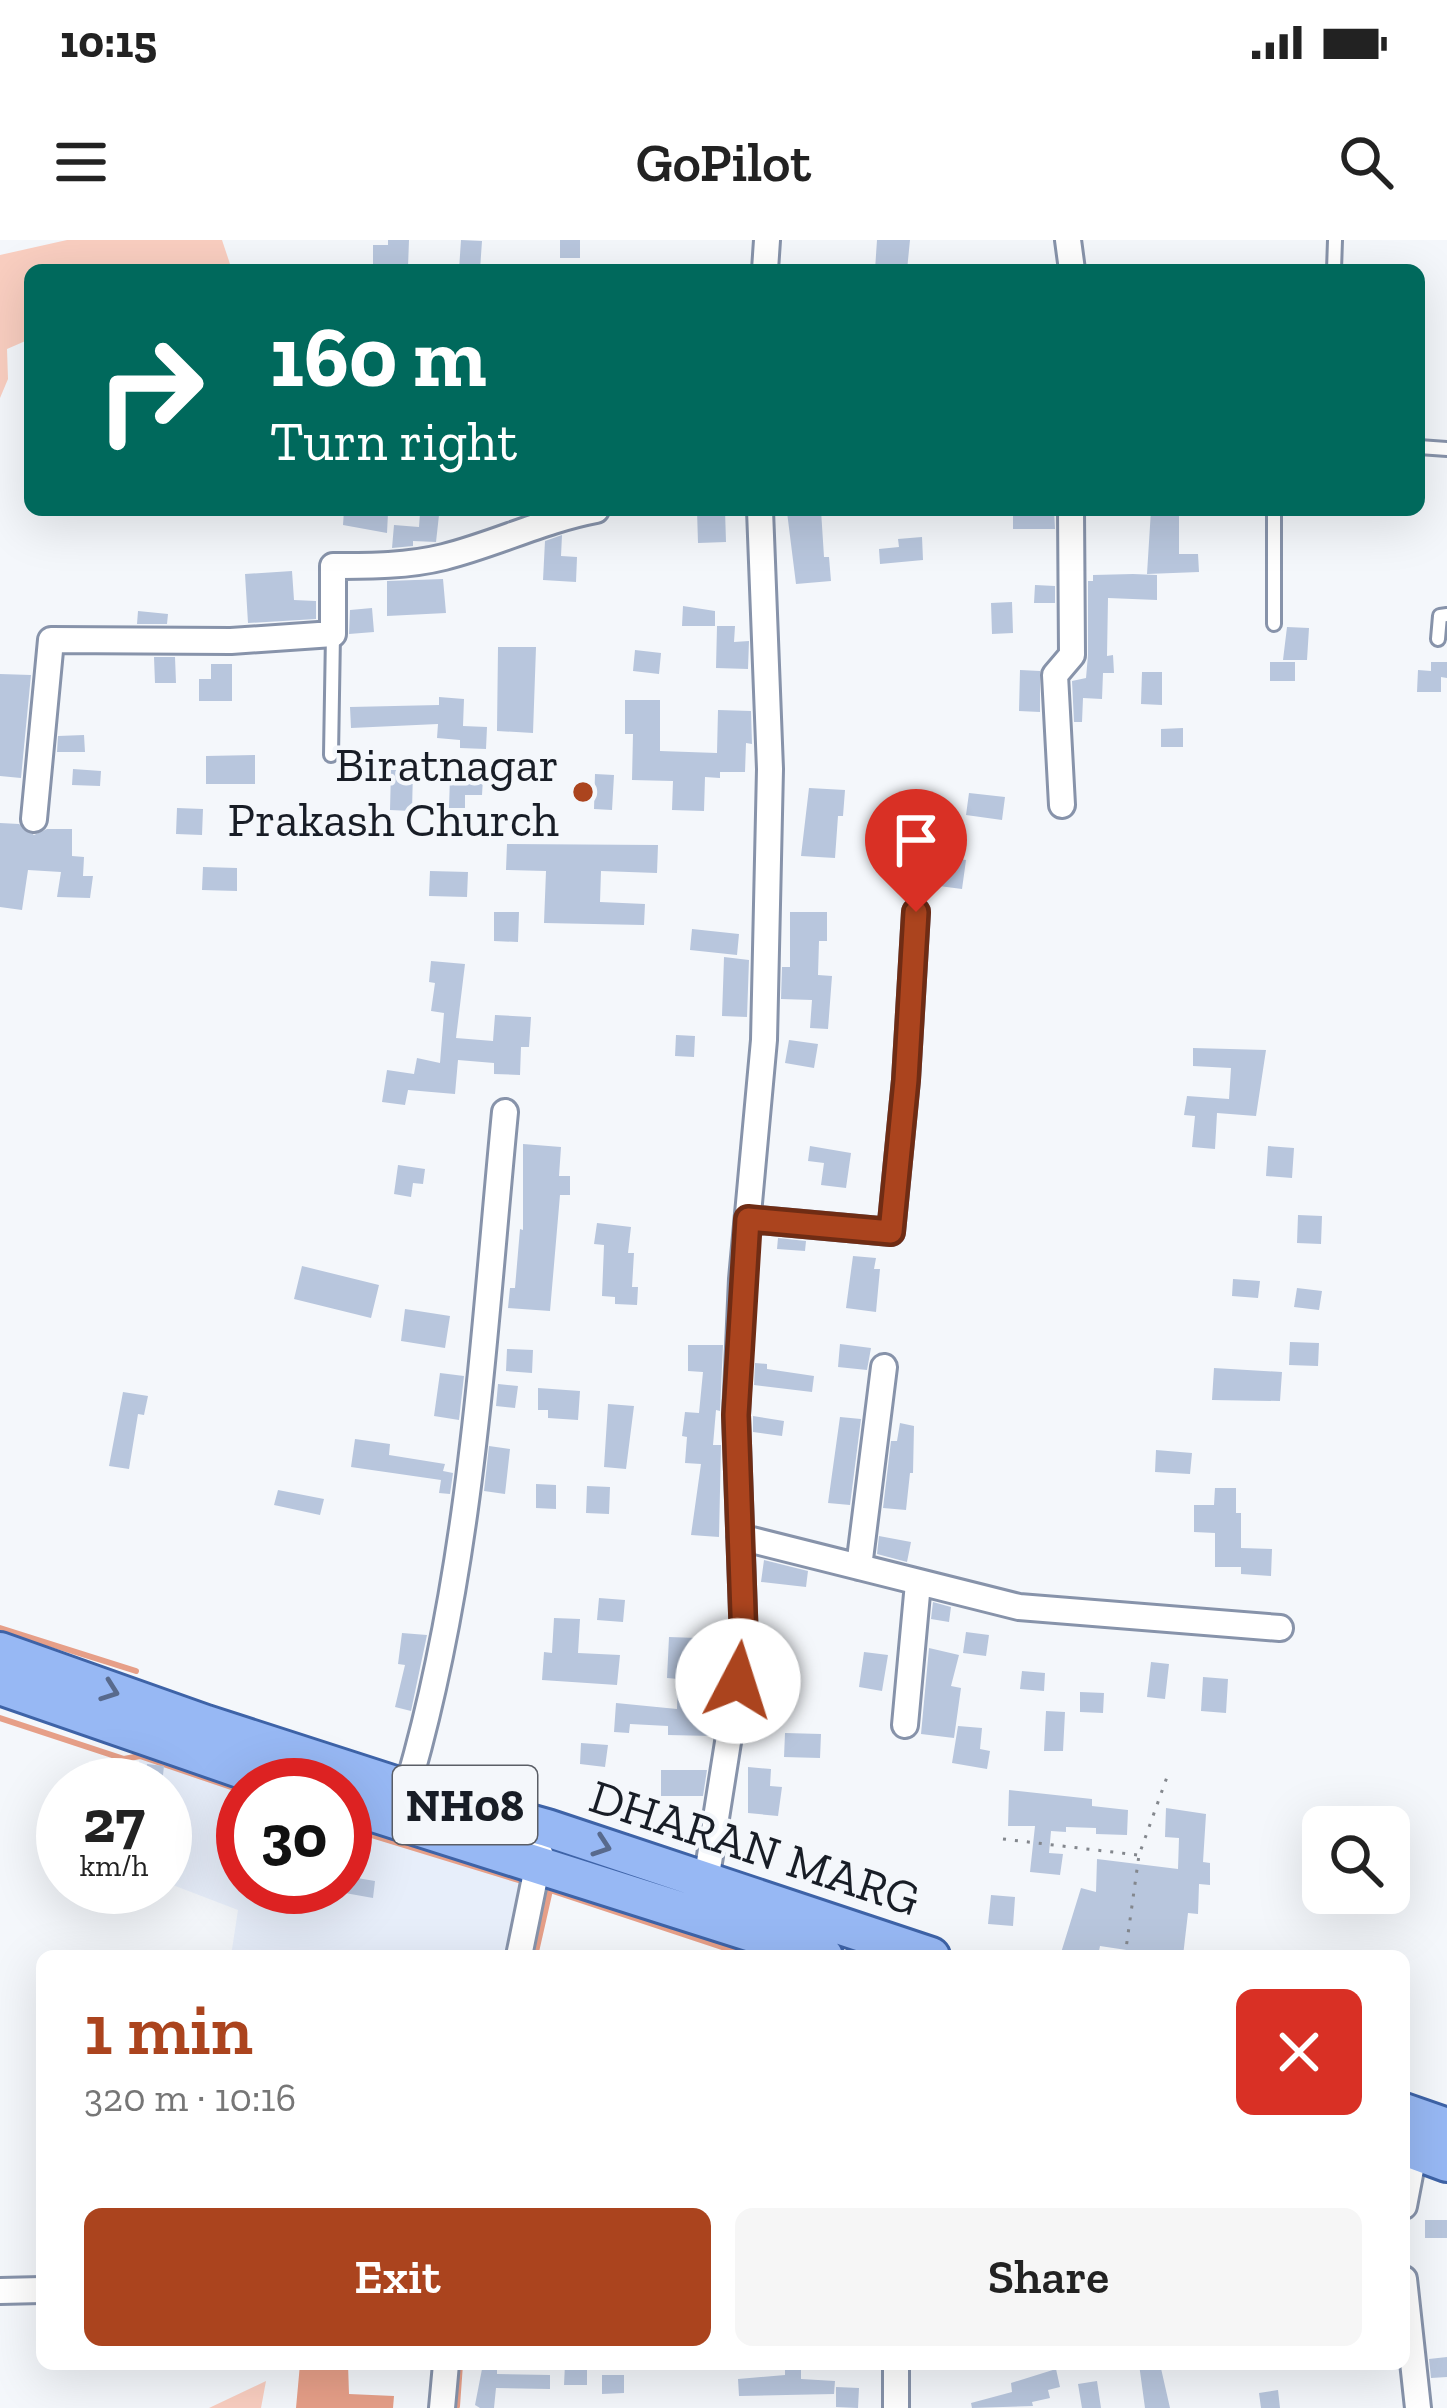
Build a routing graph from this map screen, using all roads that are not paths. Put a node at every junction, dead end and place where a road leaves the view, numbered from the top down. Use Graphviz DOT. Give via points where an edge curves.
graph roads {
  1 [pos="572,516"];
  2 [pos="760,516"];
  3 [pos="1072,516"];
  4 [pos="1274,516"];
  5 [pos="1447,615"];
  6 [pos="1274,624"];
  7 [pos="334,634"];
  8 [pos="1438,639"];
  9 [pos="331,755"];
  10 [pos="1062,805"];
  11 [pos="34,819"];
  12 [pos="916,912"];
  13 [pos="506,1112"];
  14 [pos="748,1219"];
  15 [pos="884,1367"];
  16 [pos="740,1537"];
  17 [pos="859,1567"];
  18 [pos="917,1582"];
  19 [pos="1280,1628"];
  20 [pos="0,1652"];
  21 [pos="0,1686"];
  22 [pos="905,1725"];
  23 [pos="216,1761"];
  24 [pos="407,1789"];
  25 [pos="372,1810"];
  26 [pos="542,1845"];
  27 [pos="703,1898"];
  28 [pos="520,1950"];
  29 [pos="811,1950"];
  30 [pos="900,1950"];
  31 [pos="1423,2136"];
  32 [pos="1410,2184"];
  33 [pos="36,2290"];
  34 [pos="0,2291"];
  35 [pos="1410,2334"];
  36 [pos="445,2370"];
  37 [pos="896,2370"];
  38 [pos="442,2408"];
  39 [pos="896,2408"];
  40 [pos="1418,2408"];
  1 -- 7 [label="street" via="442,557 333,566"];
  2 -- 14 [label="street" via="770,769 764,1040"];
  3 -- 10 [label="street" via="1072,655 1055,675"];
  4 -- 6 [label="lane"];
  5 -- 8 [label="lane" via="1440,616"];
  7 -- 9 [label="lane"];
  7 -- 11 [label="street" via="51,640"];
  12 -- 14 [label="street" via="891,1232"];
  13 -- 24 [label="street" via="478,1417"];
  14 -- 16 [label="street" via="736,1415"];
  15 -- 17 [label="street"];
  16 -- 17 [label="street"];
  16 -- 27 [label="street" via="744,1641"];
  17 -- 18 [label="street"];
  18 -- 19 [label="street" via="1018,1606"];
  18 -- 22 [label="street"];
  20 -- 24 [label="main road, DHARAN MARG / NH08, one-way"];
  21 -- 23 [label="main road"];
  24 -- 26 [label="main road, DHARAN MARG / NH08"];
  25 -- 26 [label="main road, NH08"];
  26 -- 27 [label="main road, DHARAN MARG / NH08"];
  26 -- 28 [label="street"];
  27 -- 29 [label="main road, NH08"];
  27 -- 30 [label="main road, DHARAN MARG / NH08"];
  31 -- 32 [label="street"];
  33 -- 34 [label="street"];
  35 -- 40 [label="street"];
  36 -- 38 [label="street"];
  37 -- 39 [label="street"];
}
